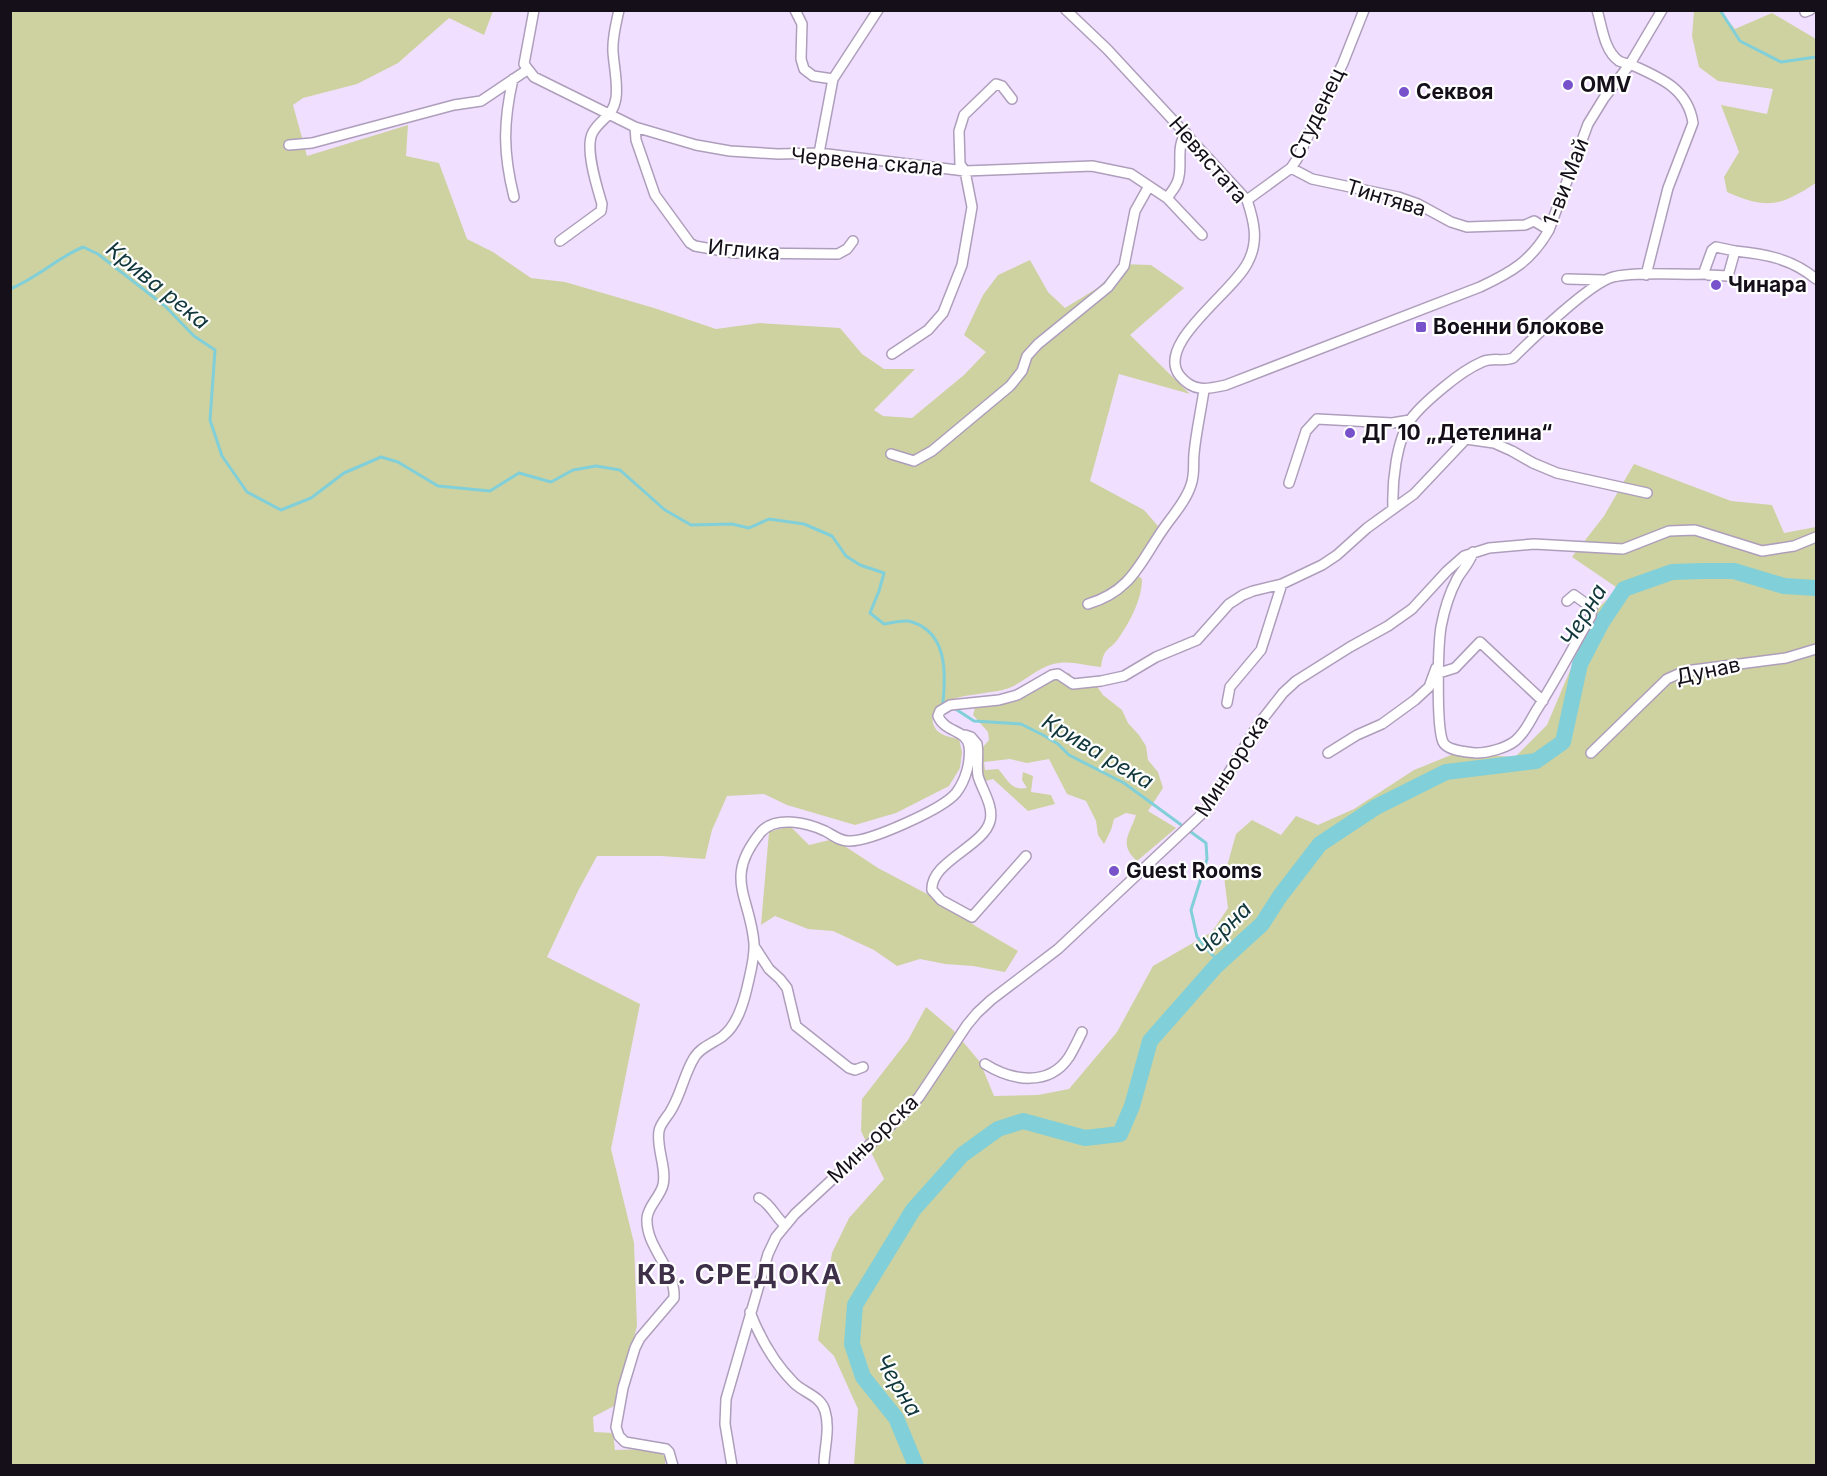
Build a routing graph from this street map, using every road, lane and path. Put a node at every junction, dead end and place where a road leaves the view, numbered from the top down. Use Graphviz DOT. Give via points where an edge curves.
graph roads {
  1 [pos="534,10"];
  2 [pos="619,10"];
  3 [pos="795,10"];
  4 [pos="878,10"];
  5 [pos="1066,10"];
  6 [pos="1364,10"];
  7 [pos="1597,10"];
  8 [pos="1662,10"];
  9 [pos="1630,64"];
  10 [pos="527,70"];
  11 [pos="513,79"];
  12 [pos="833,79"];
  13 [pos="1012,99"];
  14 [pos="610,114"];
  15 [pos="635,127"];
  16 [pos="1186,133"];
  17 [pos="289,145"];
  18 [pos="819,153"];
  19 [pos="1291,168"];
  20 [pos="965,171"];
  21 [pos="1149,186"];
  22 [pos="514,197"];
  23 [pos="1167,198"];
  24 [pos="1247,200"];
  25 [pos="1549,230"];
  26 [pos="1202,235"];
  27 [pos="853,241"];
  28 [pos="560,242"];
  29 [pos="1735,251"];
  30 [pos="1705,274"];
  31 [pos="1646,275"];
  32 [pos="1568,279"];
  33 [pos="1816,279"];
  34 [pos="1603,280"];
  35 [pos="892,354"];
  36 [pos="1204,390"];
  37 [pos="1410,420"];
  38 [pos="891,454"];
  39 [pos="1289,483"];
  40 [pos="1647,493"];
  41 [pos="1393,508"];
  42 [pos="1816,537"];
  43 [pos="1473,552"];
  44 [pos="1282,584"];
  45 [pos="1567,601"];
  46 [pos="1088,604"];
  47 [pos="1816,649"];
  48 [pos="1439,660"];
  49 [pos="1439,673"];
  50 [pos="1543,701"];
  51 [pos="1227,704"];
  52 [pos="962,735"];
  53 [pos="1329,753"];
  54 [pos="1591,753"];
  55 [pos="1026,856"];
  56 [pos="754,946"];
  57 [pos="1082,1032"];
  58 [pos="985,1064"];
  59 [pos="863,1067"];
  60 [pos="759,1198"];
  61 [pos="785,1225"];
  62 [pos="750,1312"];
  63 [pos="824,1462"];
  64 [pos="673,1466"];
  65 [pos="732,1466"];
  1 -- 10 [label="street" via="524,64"];
  2 -- 14 [label="street" via="612,50 616,95"];
  3 -- 12 [label="street" via="802,24 804,69 813,76"];
  4 -- 12 [label="street"];
  5 -- 16 [label="street, Невястата"];
  6 -- 19 [label="street, Студенец" via="1343,63"];
  7 -- 9 [label="street" via="1612,53 1619,61"];
  8 -- 9 [label="street, 1-ви Май"];
  9 -- 25 [label="street, 1-ви Май" via="1588,124"];
  9 -- 31 [label="street" via="1674,88 1689,104 1693,123 1668,188"];
  10 -- 11 [label="street"];
  10 -- 14 [label="street, Червена скала"];
  11 -- 17 [label="street" via="481,101 312,143"];
  11 -- 22 [label="street" via="505,120 507,169"];
  12 -- 18 [label="street"];
  13 -- 20 [label="street" via="996,84 964,116 959,131 960,164"];
  14 -- 15 [label="street, Червена скала"];
  14 -- 28 [label="street" via="590,141 601,211"];
  15 -- 18 [label="street, Червена скала" via="730,151"];
  15 -- 27 [label="street, Иглика" via="655,195 683,235 696,246 734,253 838,254"];
  16 -- 23 [label="street" via="1180,147 1179,176"];
  16 -- 24 [label="street, Невястата"];
  18 -- 20 [label="street, Червена скала"];
  19 -- 24 [label="street, Студенец"];
  19 -- 25 [label="street, Тинтява" via="1312,179 1398,197 1467,227 1525,225 1534,221"];
  20 -- 21 [label="street, Червена скала" via="1092,166 1131,174"];
  20 -- 35 [label="street" via="972,207 962,265 943,313 928,330"];
  21 -- 23 [label="street, Червена скала"];
  21 -- 38 [label="street" via="1135,212 1124,266 1108,287 1038,344 1010,386 932,451 914,461"];
  23 -- 26 [label="street, Червена скала"];
  24 -- 36 [label="street, Невястата" via="1254,223 1249,262 1193,325 1173,358 1187,384"];
  25 -- 36 [label="street, 1-ви Май" via="1526,261 1480,287 1226,385"];
  29 -- 30 [label="street" via="1728,276"];
  29 -- 30 [label="street" via="1713,248"];
  29 -- 33 [label="street" via="1769,255 1795,264"];
  30 -- 31 [label="street"];
  31 -- 34 [label="street"];
  32 -- 34 [label="street"];
  34 -- 37 [label="street" via="1513,358 1495,358 1470,368"];
  36 -- 46 [label="street" via="1193,456 1194,473 1186,497 1134,575 1102,600"];
  37 -- 39 [label="street" via="1392,423 1317,419 1306,430"];
  37 -- 41 [label="street" via="1394,473"];
  40 -- 41 [label="street" via="1557,473 1494,443 1466,440 1425,483"];
  41 -- 44 [label="street" via="1322,565"];
  42 -- 43 [label="street, Миньорска" via="1794,546 1762,551 1695,530 1670,531 1623,549 1534,544"];
  43 -- 48 [label="street" via="1451,591"];
  43 -- 61 [label="street, Миньорска" via="1456,562 1412,609 1283,693 1195,822 1058,949 977,1013 919,1097"];
  44 -- 51 [label="street" via="1261,650 1230,687"];
  44 -- 52 [label="street" via="1243,595 1229,604 1197,640 1124,676 1073,684 1058,674 1052,675 1008,697 944,708 938,716 940,722"];
  45 -- 50 [label="street" via="1574,595 1592,608 1591,616"];
  47 -- 54 [label="street, Дунав" via="1786,658 1684,671 1667,679"];
  48 -- 49 [label="street"];
  48 -- 53 [label="street" via="1423,693 1382,724"];
  49 -- 50 [label="street" via="1455,668 1483,643"];
  49 -- 50 [label="street" via="1442,741 1464,752 1484,752 1516,740"];
  52 -- 55 [label="street" via="977,744 977,769 991,819 985,830 944,867 932,890 941,900 972,917"];
  52 -- 56 [label="street" via="969,744 962,784 955,795 911,821 848,842 804,824 786,822 767,826 760,833 741,871"];
  56 -- 59 [label="street" via="787,988 796,1026 849,1068"];
  56 -- 64 [label="street" via="747,990 734,1024 695,1057 659,1131 663,1187 647,1216 650,1233 674,1281 674,1298 635,1348 615,1427 625,1442 666,1449"];
  57 -- 58 [label="street" via="1068,1058 1041,1078 1016,1077"];
  60 -- 61 [label="street"];
  61 -- 62 [label="street, Миньорска" via="768,1254"];
  62 -- 63 [label="street" via="758,1335 779,1365 794,1383 822,1404 827,1428"];
  62 -- 65 [label="street, Миньорска" via="726,1398 725,1424"];
}
